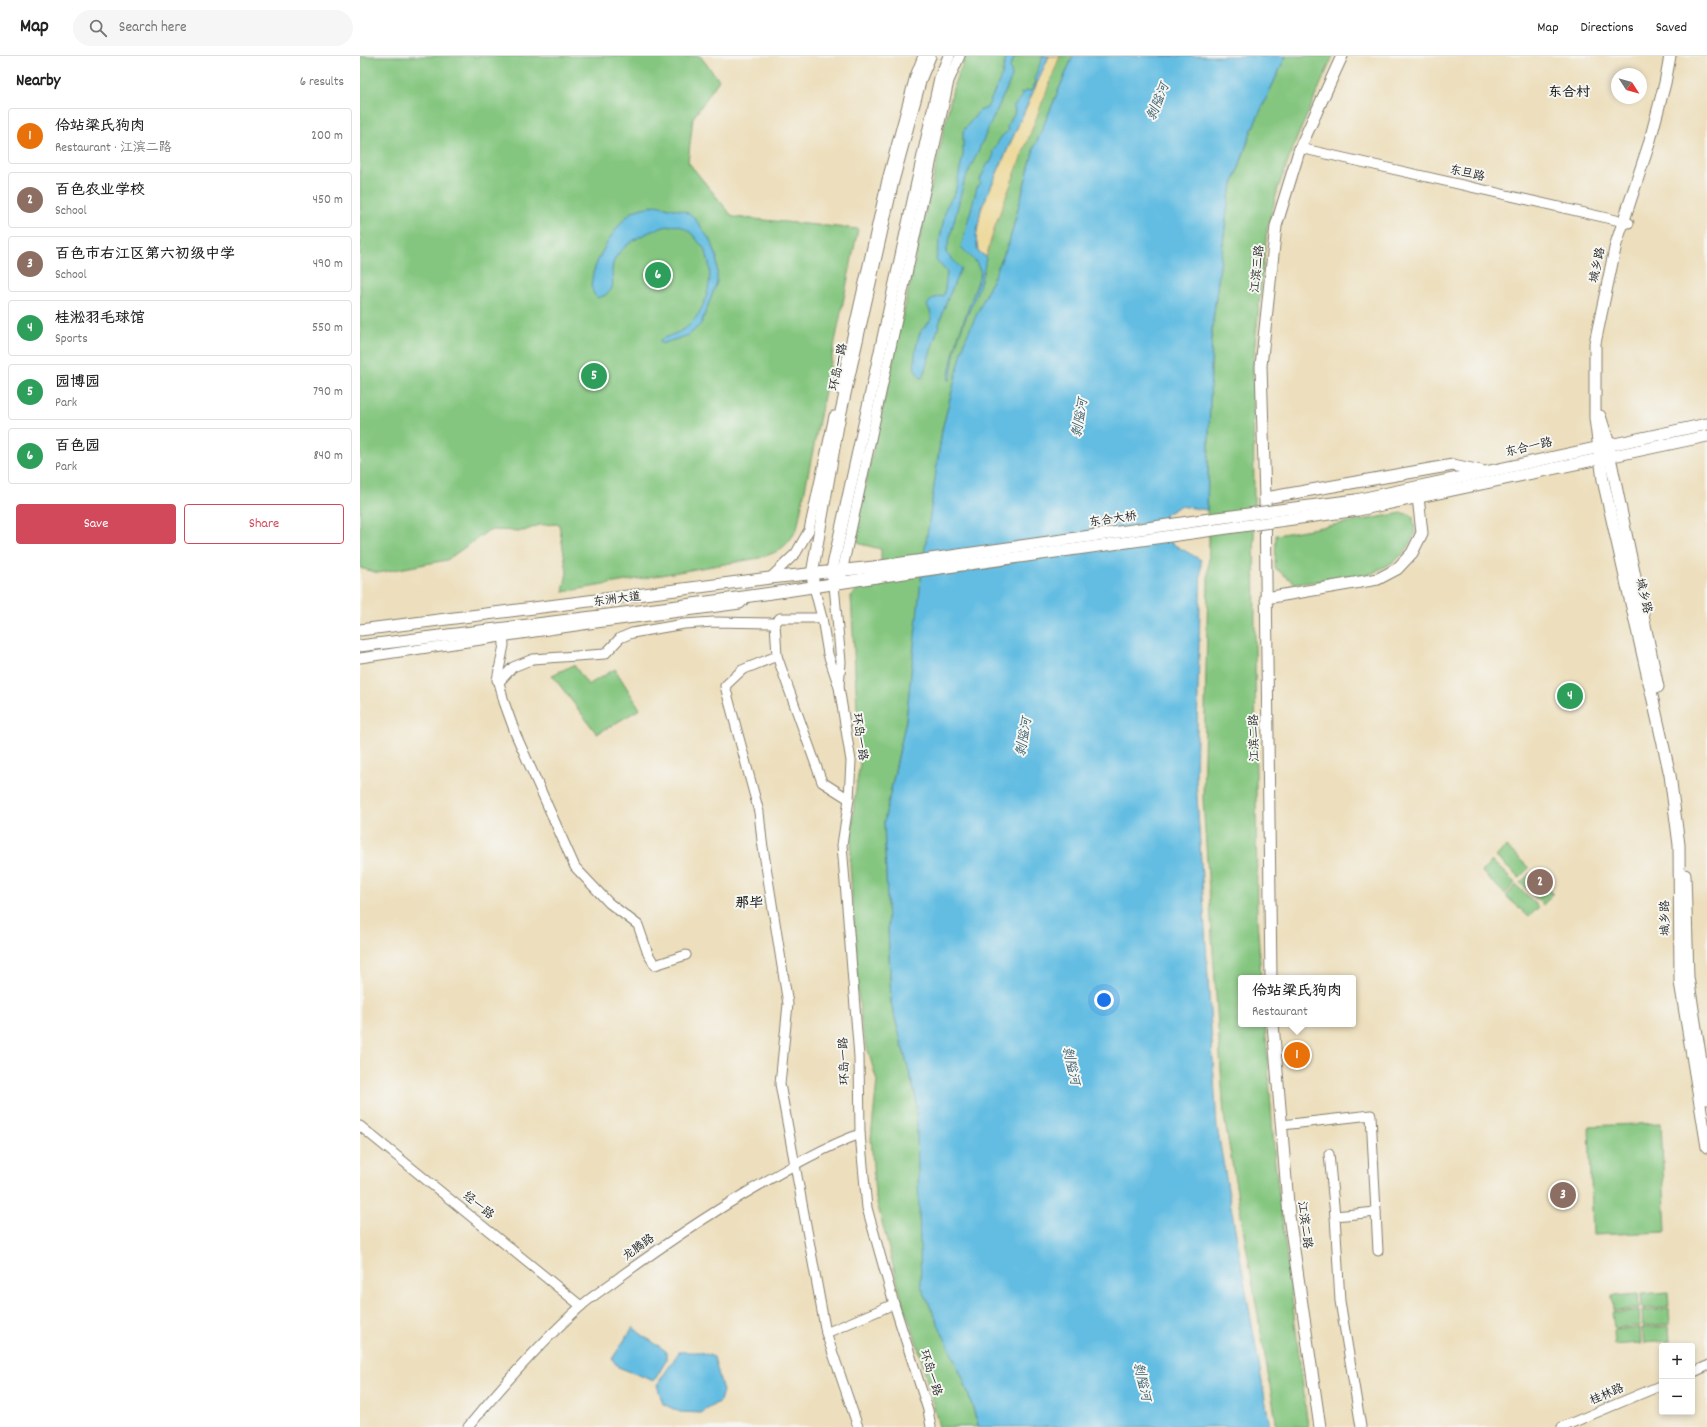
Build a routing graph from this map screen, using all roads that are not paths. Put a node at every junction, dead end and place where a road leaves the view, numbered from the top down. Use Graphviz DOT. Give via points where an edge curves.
graph roads {
  1 [pos="923,56"];
  2 [pos="930,56"];
  3 [pos="950,56"];
  4 [pos="960,56"];
  5 [pos="1342,56"];
  6 [pos="1670,56"];
  7 [pos="1675,56"];
  8 [pos="1300,148"];
  9 [pos="1626,222"];
  10 [pos="840,408"];
  11 [pos="1707,424"];
  12 [pos="1707,436"];
  13 [pos="1604,445"];
  14 [pos="1605,458"];
  15 [pos="1485,471"];
  16 [pos="1418,497"];
  17 [pos="1265,498"];
  18 [pos="1357,505"];
  19 [pos="838,570"];
  20 [pos="875,572"];
  21 [pos="812,574"];
  22 [pos="770,578"];
  23 [pos="722,584"];
  24 [pos="838,584"];
  25 [pos="814,587"];
  26 [pos="747,596"];
  27 [pos="1266,598"];
  28 [pos="723,600"];
  29 [pos="822,618"];
  30 [pos="776,623"];
  31 [pos="360,630"];
  32 [pos="502,633"];
  33 [pos="360,646"];
  34 [pos="776,656"];
  35 [pos="360,658"];
  36 [pos="499,682"];
  37 [pos="839,687"];
  38 [pos="849,799"];
  39 [pos="686,955"];
  40 [pos="1271,975"];
  41 [pos="1273,1027"];
  42 [pos="1707,1099"];
  43 [pos="1282,1124"];
  44 [pos="360,1126"];
  45 [pos="860,1134"];
  46 [pos="1707,1147"];
  47 [pos="1329,1154"];
  48 [pos="795,1164"];
  49 [pos="1376,1212"];
  50 [pos="1335,1216"];
  51 [pos="1378,1251"];
  52 [pos="894,1304"];
  53 [pos="581,1306"];
  54 [pos="826,1333"];
  55 [pos="1707,1366"];
  56 [pos="1695,1371"];
  57 [pos="1659,1386"];
  58 [pos="468,1427"];
  59 [pos="858,1427"];
  60 [pos="931,1427"];
  61 [pos="1320,1427"];
  62 [pos="1361,1427"];
  63 [pos="1562,1427"];
  1 -- 10 [label="street" via="915,76 887,180"];
  2 -- 10 [label="main road, 环岛一路" via="921,78 893,181"];
  3 -- 19 [label="main road, 环岛一路" via="940,78"];
  4 -- 19 [label="street" via="949,81"];
  5 -- 8 [label="main road, 江滨三路"];
  6 -- 9 [label="main road, 城乡路" via="1650,144"];
  7 -- 9 [label="main road, 城乡路" via="1671,84 1655,145"];
  8 -- 9 [label="street, 东旦路"];
  8 -- 17 [label="main road, 江滨三路" via="1276,226 1260,366"];
  9 -- 13 [label="main road, 城乡路" via="1600,344 1600,417"];
  10 -- 21 [label="main road, 环岛一路"];
  10 -- 22 [label="street" via="809,530 796,554"];
  11 -- 13 [label="main road, 东合一路"];
  12 -- 14 [label="main road, 东合一路"];
  13 -- 14 [label="main road, 城乡路"];
  13 -- 15 [label="main road, 东合一路"];
  14 -- 16 [label="main road, 东合一路"];
  14 -- 42 [label="main road, 城乡路" via="1676,774 1684,845 1688,977"];
  14 -- 46 [label="main road, 城乡路" via="1605,487 1670,775 1679,845 1680,982"];
  15 -- 17 [label="main road" via="1453,465"];
  15 -- 18 [label="main road, 东合一路"];
  16 -- 18 [label="main road, 东合一路"];
  16 -- 27 [label="main road" via="1422,533 1412,553 1397,569 1378,579"];
  17 -- 27 [label="main road, 江滨二路"];
  18 -- 20 [label="main road, 东合大桥, bridge" via="1217,518"];
  19 -- 20 [label="main road, 东洲大道"];
  19 -- 21 [label="main road, 东洲大道"];
  19 -- 24 [label="main road, 环岛一路"];
  20 -- 24 [label="main road, 东洲大道"];
  21 -- 22 [label="main road, 东洲大道"];
  21 -- 25 [label="main road, 环岛一路"];
  22 -- 23 [label="main road, 东洲大道"];
  23 -- 28 [label="main road"];
  23 -- 31 [label="main road, 东洲大道"];
  24 -- 25 [label="main road, 东洲大道"];
  24 -- 37 [label="street, 环岛一路" via="841,662"];
  25 -- 26 [label="main road, 东洲大道"];
  25 -- 29 [label="street, 环岛一路"];
  26 -- 28 [label="main road, 东洲大道"];
  26 -- 32 [label="street" via="740,604"];
  27 -- 40 [label="main road, 江滨二路"];
  28 -- 32 [label="main road, 东洲大道"];
  29 -- 30 [label="street" via="780,618"];
  29 -- 37 [label="street, 环岛一路" via="828,654"];
  30 -- 34 [label="street"];
  30 -- 36 [label="street" via="684,624 632,633 620,638 605,654 533,659 513,667"];
  32 -- 33 [label="main road, 东洲大道"];
  32 -- 35 [label="street"];
  32 -- 36 [label="street" via="504,645 497,680"];
  34 -- 38 [label="street" via="822,782"];
  34 -- 48 [label="street" via="742,670 725,686 759,812 788,1004 780,1084"];
  36 -- 39 [label="street" via="516,735 575,867 609,904 638,925 648,954 655,965"];
  37 -- 38 [label="street, 环岛一路" via="851,761"];
  38 -- 45 [label="street, 环岛一路" via="842,845 859,1057"];
  41 -- 43 [label="main road, 江滨二路"];
  43 -- 49 [label="street" via="1371,1115"];
  43 -- 61 [label="main road, 江滨二路" via="1289,1216"];
  44 -- 53 [label="street, 经一路"];
  45 -- 48 [label="street, 龙腾路" via="836,1142"];
  45 -- 52 [label="street, 环岛一路" via="867,1208"];
  47 -- 50 [label="street"];
  48 -- 53 [label="street, 龙腾路" via="662,1246"];
  48 -- 54 [label="street"];
  49 -- 50 [label="street"];
  49 -- 51 [label="street"];
  50 -- 62 [label="street" via="1340,1301"];
  52 -- 54 [label="street"];
  52 -- 60 [label="street, 环岛一路" via="928,1410"];
  53 -- 58 [label="street, 龙腾路" via="545,1339"];
  54 -- 59 [label="street"];
  55 -- 56 [label="street"];
  57 -- 63 [label="street, 桂林路"];
}
